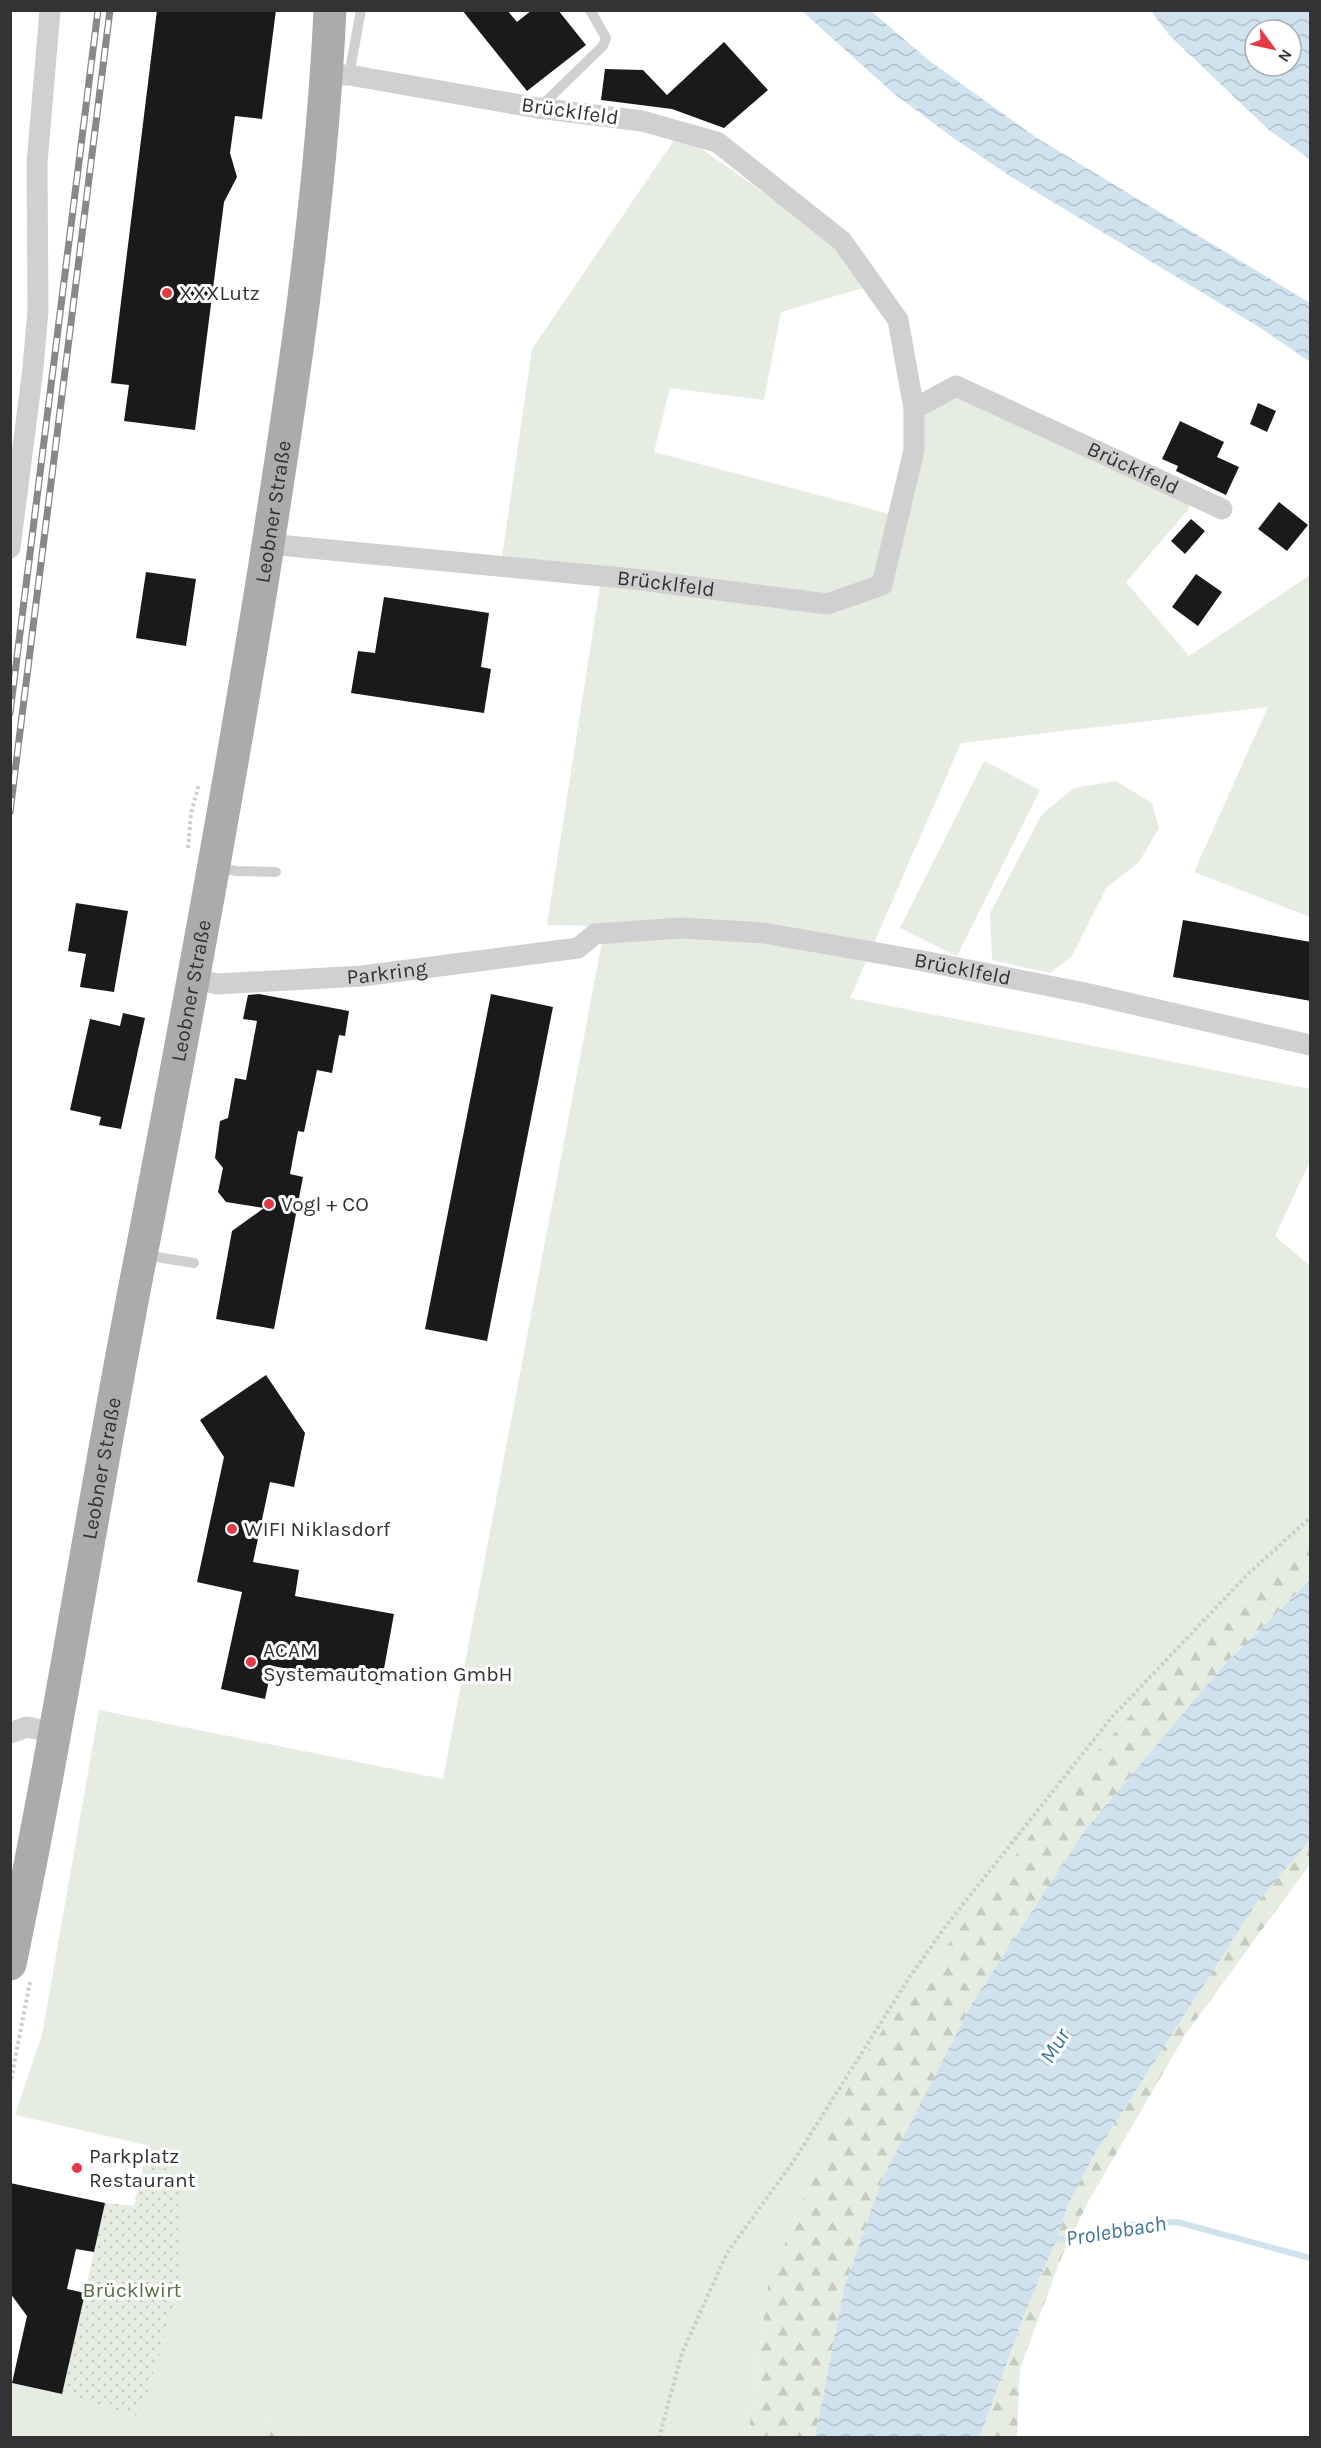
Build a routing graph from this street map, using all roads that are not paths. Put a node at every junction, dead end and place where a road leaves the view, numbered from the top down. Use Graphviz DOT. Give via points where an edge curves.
graph roads {
  1 [pos="50,10"];
  2 [pos="330,10"];
  3 [pos="361,10"];
  4 [pos="590,10"];
  5 [pos="338,75"];
  6 [pos="538,108"];
  7 [pos="914,409"];
  8 [pos="1222,509"];
  9 [pos="268,544"];
  10 [pos="10,548"];
  11 [pos="214,866"];
  12 [pos="276,872"];
  13 [pos="578,948"];
  14 [pos="194,978"];
  15 [pos="1311,1045"];
  16 [pos="141,1255"];
  17 [pos="194,1263"];
  18 [pos="10,1733"];
  19 [pos="55,1733"];
  20 [pos="10,1964"];
  1 -- 10 [label="street" via="38,163 38,310"];
  2 -- 5 [label="main road, Leobner Straße"];
  3 -- 5 [label="lane"];
  4 -- 6 [label="lane" via="606,38 603,46"];
  5 -- 6 [label="street, Brücklfeld"];
  5 -- 9 [label="main road, Leobner Straße"];
  6 -- 7 [label="street, Brücklfeld" via="642,121 717,142 842,241 898,320"];
  7 -- 8 [label="street, Brücklfeld" via="956,386"];
  7 -- 9 [label="street, Brücklfeld" via="914,450 882,585 827,604 633,579"];
  9 -- 11 [label="main road, Leobner Straße"];
  11 -- 12 [label="lane"];
  11 -- 14 [label="main road, Leobner Straße"];
  13 -- 14 [label="street, Parkring" via="362,976 217,984"];
  13 -- 15 [label="street, Brücklfeld" via="595,934 681,928 764,933 1085,993"];
  14 -- 16 [label="main road, Leobner Straße"];
  16 -- 17 [label="lane"];
  16 -- 19 [label="main road, Leobner Straße"];
  18 -- 19 [label="street" via="27,1727"];
  19 -- 20 [label="main road, Leobner Straße"];
}
